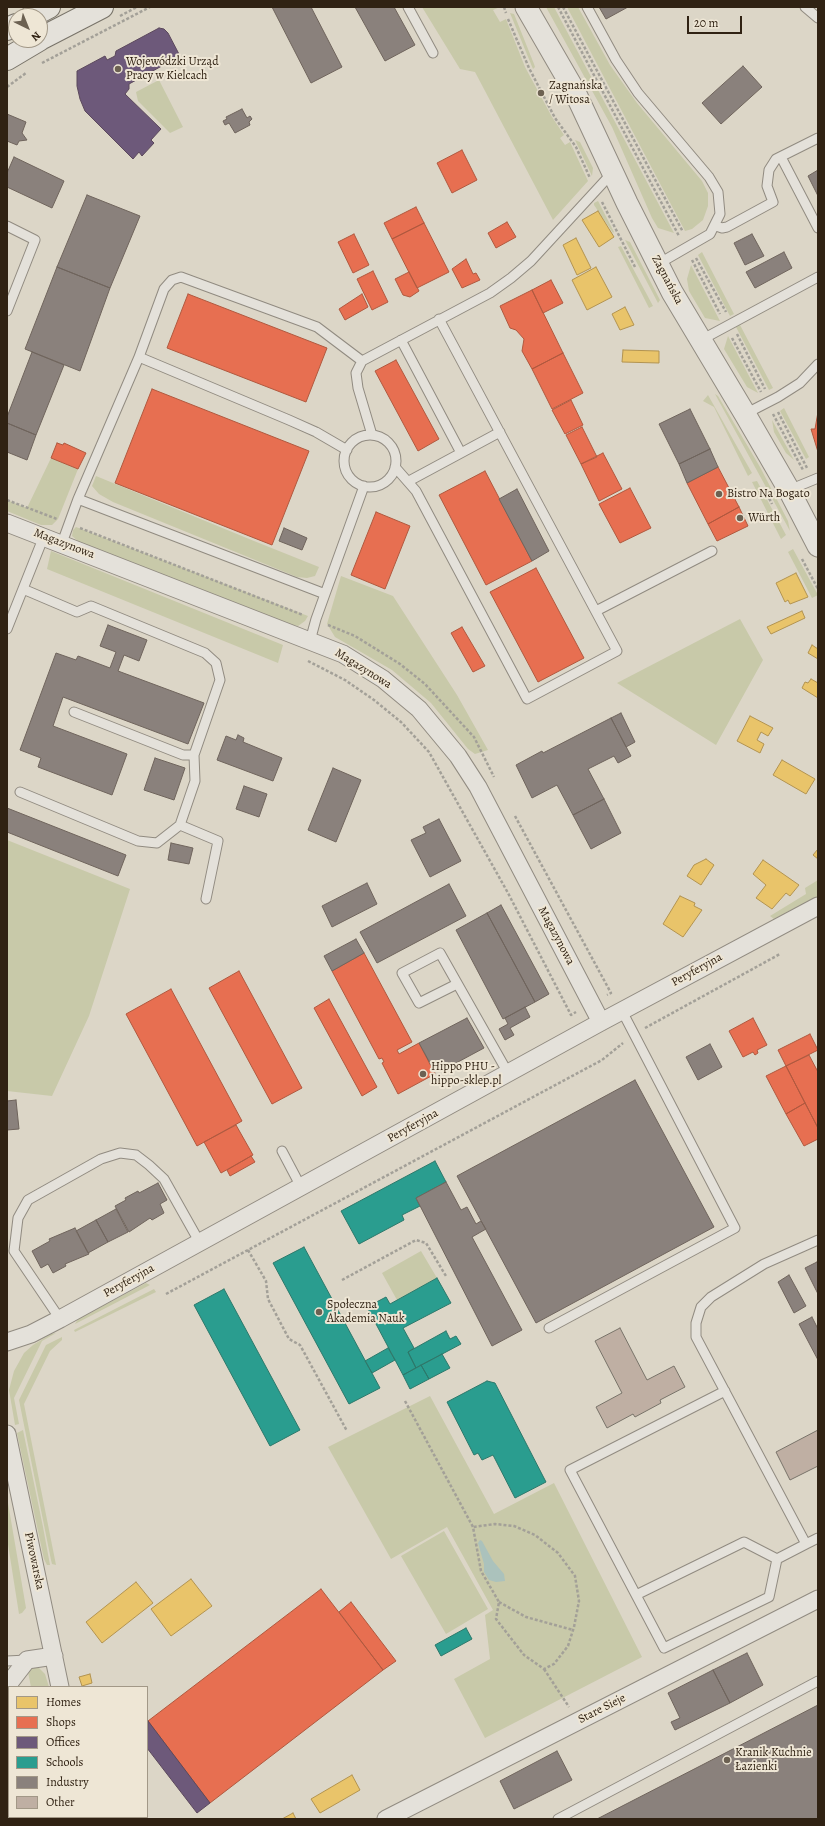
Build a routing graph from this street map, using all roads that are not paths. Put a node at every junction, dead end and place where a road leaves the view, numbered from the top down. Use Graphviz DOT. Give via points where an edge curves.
graph roads {
  1 [pos="102,7"];
  2 [pos="408,7"];
  3 [pos="526,7"];
  4 [pos="587,7"];
  5 [pos="805,7"];
  6 [pos="818,18"];
  7 [pos="48,36"];
  8 [pos="26,48"];
  9 [pos="433,52"];
  10 [pos="7,59"];
  11 [pos="818,138"];
  12 [pos="782,157"];
  13 [pos="613,172"];
  14 [pos="7,226"];
  15 [pos="716,226"];
  16 [pos="818,228"];
  17 [pos="658,264"];
  18 [pos="818,276"];
  19 [pos="11,290"];
  20 [pos="7,311"];
  21 [pos="439,320"];
  22 [pos="400,340"];
  23 [pos="701,340"];
  24 [pos="139,357"];
  25 [pos="362,361"];
  26 [pos="818,364"];
  27 [pos="745,414"];
  28 [pos="500,432"];
  29 [pos="372,435"];
  30 [pos="347,450"];
  31 [pos="460,454"];
  32 [pos="395,467"];
  33 [pos="814,480"];
  34 [pos="409,481"];
  35 [pos="364,486"];
  36 [pos="789,490"];
  37 [pos="78,498"];
  38 [pos="7,522"];
  39 [pos="44,536"];
  40 [pos="62,543"];
  41 [pos="818,546"];
  42 [pos="712,551"];
  43 [pos="23,589"];
  44 [pos="325,594"];
  45 [pos="596,611"];
  46 [pos="7,629"];
  47 [pos="310,641"];
  48 [pos="74,712"];
  49 [pos="194,755"];
  50 [pos="20,792"];
  51 [pos="180,825"];
  52 [pos="206,899"];
  53 [pos="818,906"];
  54 [pos="457,984"];
  55 [pos="622,1011"];
  56 [pos="601,1022"];
  57 [pos="508,1073"];
  58 [pos="282,1151"];
  59 [pos="301,1187"];
  60 [pos="818,1240"];
  61 [pos="200,1243"];
  62 [pos="60,1319"];
  63 [pos="549,1328"];
  64 [pos="7,1342"];
  65 [pos="725,1391"];
  66 [pos="7,1434"];
  67 [pos="818,1538"];
  68 [pos="806,1544"];
  69 [pos="777,1559"];
  70 [pos="636,1595"];
  71 [pos="818,1599"];
  72 [pos="54,1656"];
  73 [pos="7,1660"];
  74 [pos="27,1660"];
  75 [pos="818,1681"];
  76 [pos="7,1686"];
  77 [pos="60,1686"];
  78 [pos="386,1819"];
  79 [pos="558,1819"];
  1 -- 7 [label="main road"];
  2 -- 9 [label="lane"];
  3 -- 13 [label="street, Zagnańska" via="574,90"];
  4 -- 15 [label="lane" via="616,60 638,93 714,184 720,206"];
  5 -- 6 [label="lane"];
  8 -- 10 [label="main road"];
  11 -- 12 [label="lane"];
  12 -- 15 [label="lane" via="776,159 769,170 766,186 773,202 727,227"];
  12 -- 16 [label="lane"];
  13 -- 17 [label="street, Zagnańska"];
  13 -- 21 [label="lane" via="511,278 490,293"];
  14 -- 19 [label="lane" via="36,240"];
  15 -- 17 [label="lane" via="705,238"];
  17 -- 23 [label="street, Zagnańska"];
  18 -- 23 [label="lane"];
  19 -- 20 [label="lane"];
  21 -- 22 [label="lane"];
  21 -- 28 [label="lane"];
  22 -- 25 [label="lane"];
  22 -- 31 [label="lane"];
  23 -- 27 [label="street, Zagnańska"];
  24 -- 25 [label="lane" via="164,289 172,280 181,277 316,327"];
  24 -- 30 [label="lane" via="316,432"];
  24 -- 37 [label="lane"];
  25 -- 29 [label="lane" via="356,373 358,388"];
  26 -- 27 [label="lane" via="800,383"];
  27 -- 36 [label="street, Zagnańska"];
  28 -- 31 [label="lane"];
  28 -- 45 [label="lane"];
  29 -- 30 [label="lane" via="359,438"];
  29 -- 32 [label="lane" via="390,444 395,455"];
  30 -- 35 [label="lane" via="345,468 349,476"];
  31 -- 34 [label="lane"];
  32 -- 34 [label="lane"];
  32 -- 35 [label="lane" via="387,481"];
  33 -- 36 [label="lane"];
  34 -- 45 [label="lane" via="526,699 617,652"];
  35 -- 44 [label="lane"];
  36 -- 41 [label="street, Zagnańska"];
  37 -- 40 [label="lane"];
  37 -- 44 [label="lane"];
  38 -- 39 [label="street, Magazynowa"];
  39 -- 40 [label="street, Magazynowa"];
  39 -- 43 [label="lane"];
  40 -- 47 [label="street, Magazynowa"];
  42 -- 45 [label="lane"];
  43 -- 46 [label="lane"];
  43 -- 49 [label="lane" via="77,612 91,606 205,653 216,663 220,680"];
  44 -- 47 [label="lane"];
  47 -- 56 [label="street, Magazynowa" via="343,654 383,679 419,709 458,756 478,787"];
  48 -- 49 [label="lane" via="183,755"];
  49 -- 51 [label="lane" via="195,781"];
  50 -- 51 [label="lane" via="138,841 157,843"];
  51 -- 52 [label="lane" via="218,842"];
  53 -- 55 [label="street, Peryferyjna"];
  54 -- 54 [label="lane" via="440,953 402,973 419,1003"];
  54 -- 57 [label="lane"];
  55 -- 56 [label="street, Peryferyjna"];
  55 -- 63 [label="lane" via="735,1228"];
  56 -- 57 [label="street, Peryferyjna"];
  57 -- 59 [label="street, Peryferyjna"];
  58 -- 59 [label="lane"];
  59 -- 61 [label="street, Peryferyjna"];
  60 -- 65 [label="lane" via="764,1264 711,1297 701,1307 696,1323 696,1337"];
  61 -- 62 [label="street, Peryferyjna"];
  61 -- 62 [label="lane" via="164,1179 149,1165 136,1155 120,1153 101,1159 28,1200 18,1218 14,1251"];
  62 -- 64 [label="street, Peryferyjna" via="31,1334"];
  65 -- 68 [label="lane"];
  65 -- 70 [label="lane" via="570,1470"];
  66 -- 72 [label="street, Piwowarska"];
  67 -- 68 [label="lane"];
  68 -- 69 [label="lane"];
  69 -- 70 [label="lane" via="744,1542"];
  69 -- 70 [label="lane" via="769,1597 664,1648"];
  71 -- 78 [label="street, Stare Sieje"];
  72 -- 74 [label="street"];
  72 -- 77 [label="street, Piwowarska"];
  73 -- 74 [label="lane"];
  74 -- 76 [label="street"];
  75 -- 79 [label="lane"];
}
